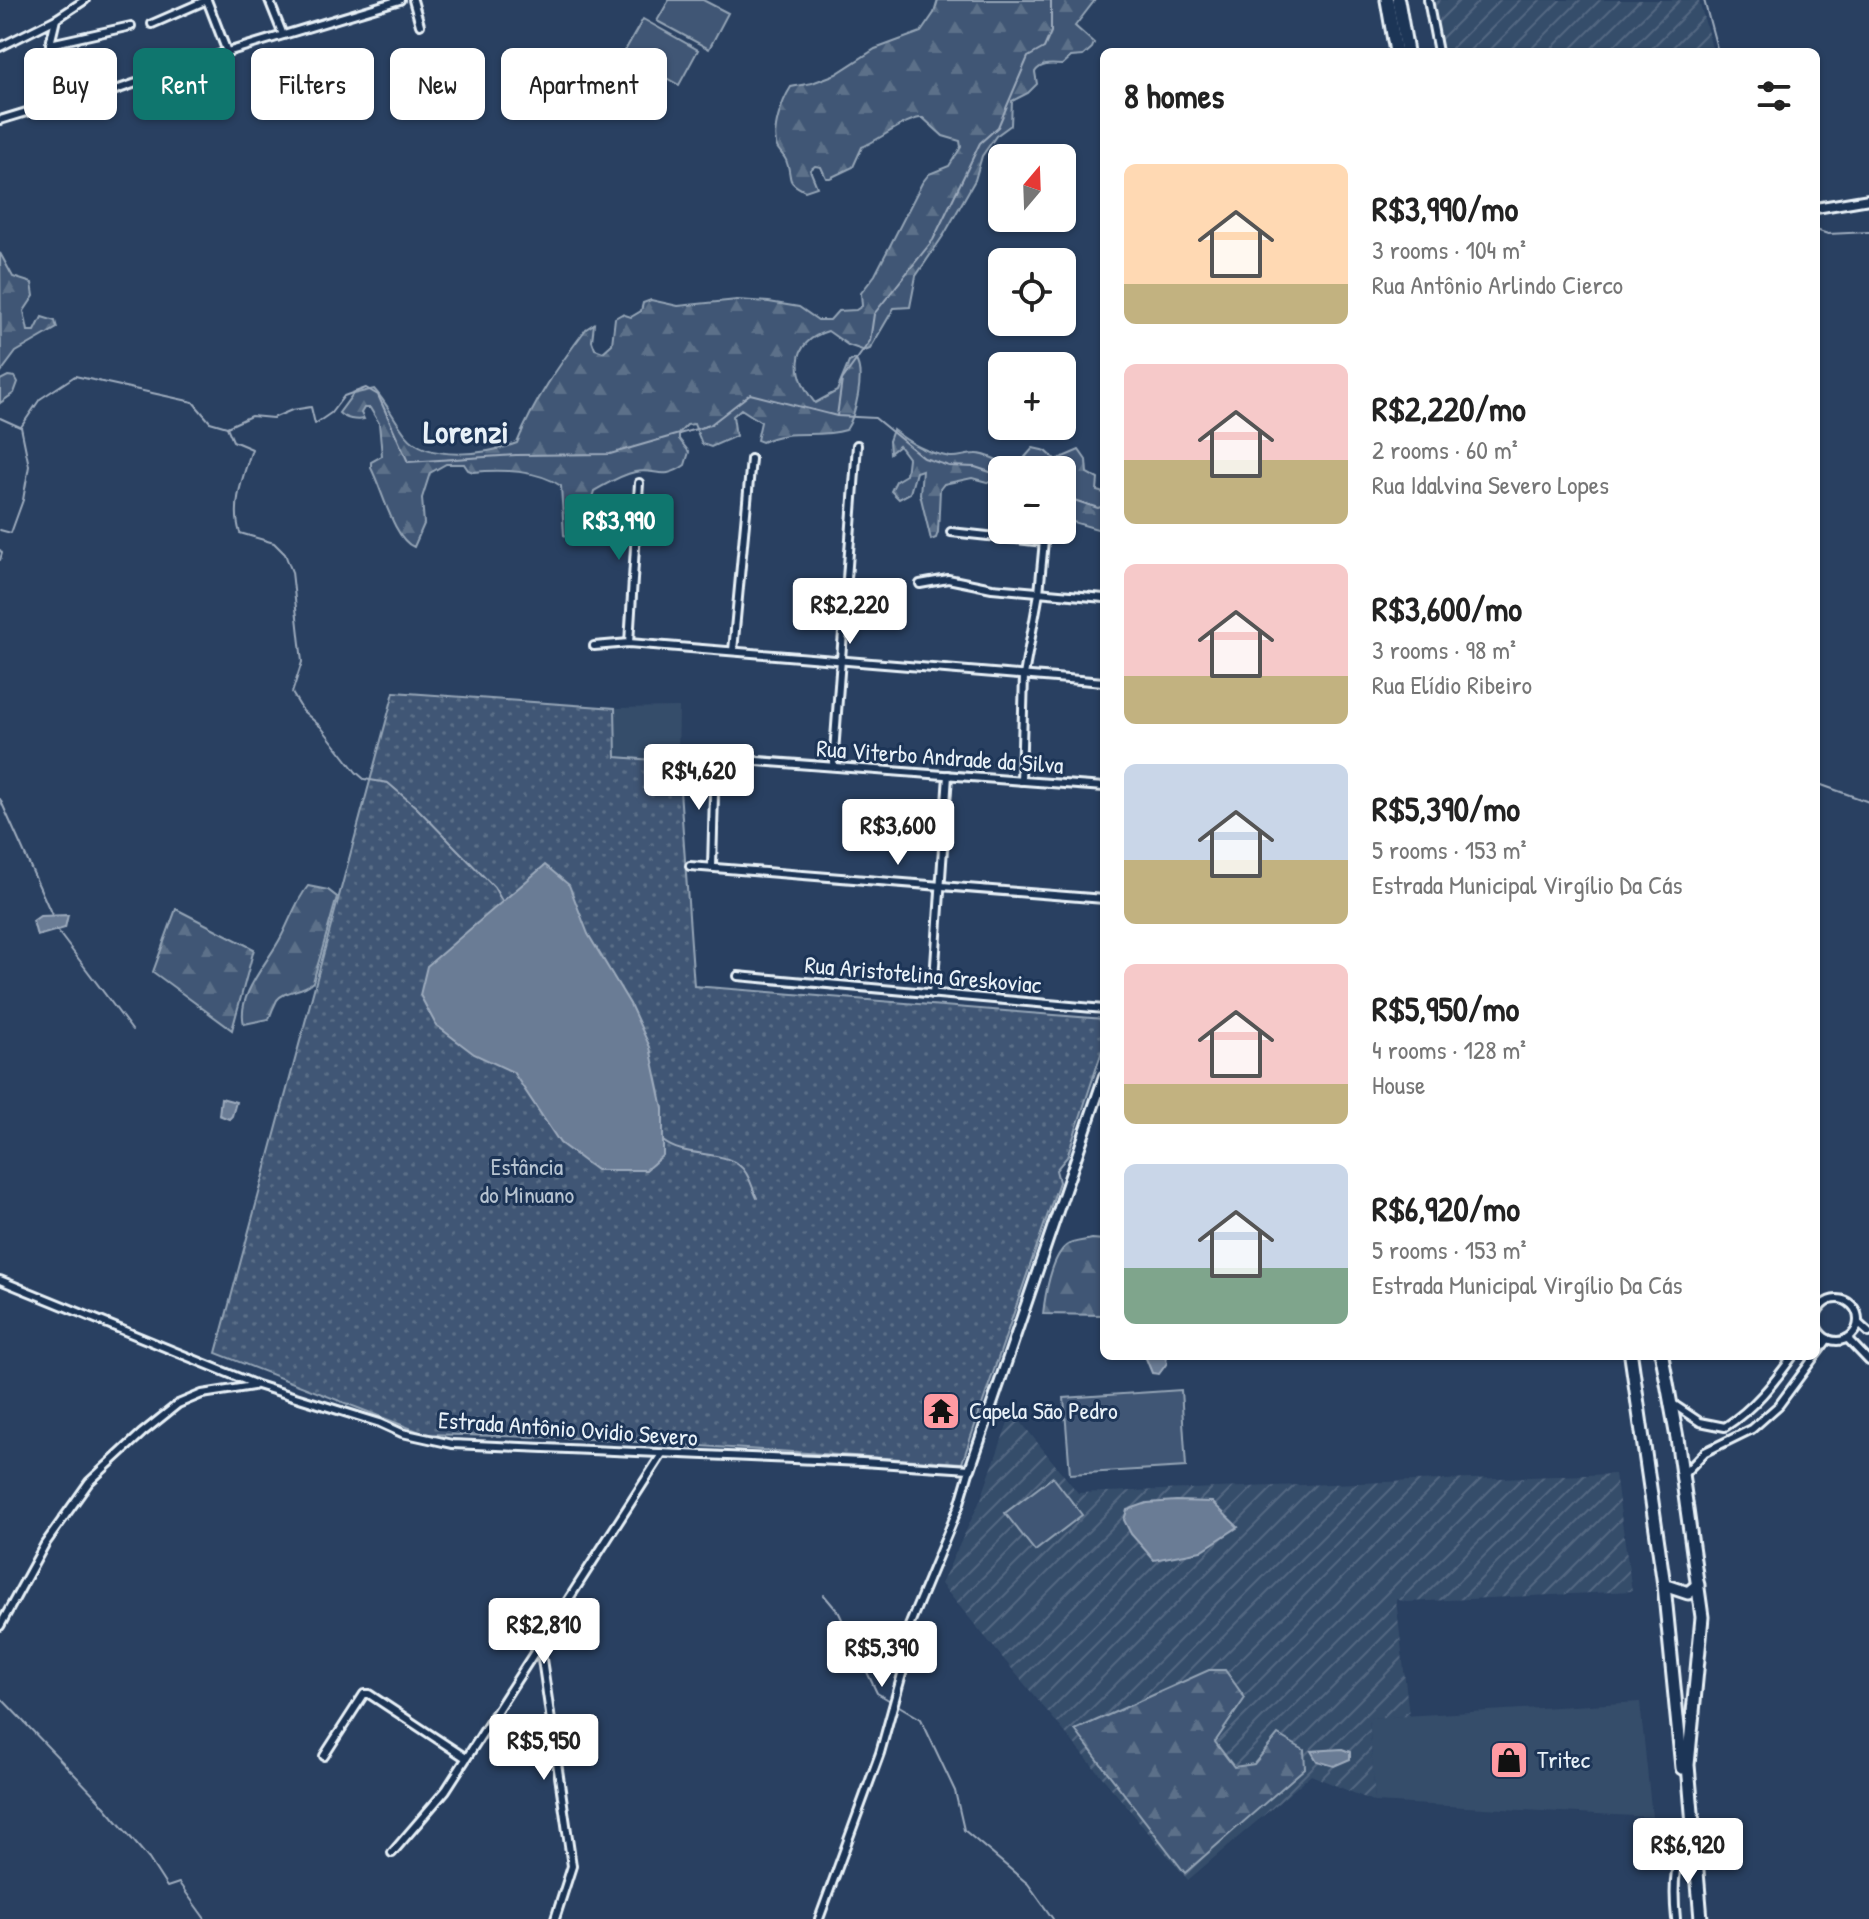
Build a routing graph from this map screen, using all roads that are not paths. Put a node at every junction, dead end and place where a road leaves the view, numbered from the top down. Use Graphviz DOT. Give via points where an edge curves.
graph roads {
  1 [pos="85,0"];
  2 [pos="207,0"];
  3 [pos="269,0"];
  4 [pos="400,0"];
  5 [pos="413,0"];
  6 [pos="1387,0"];
  7 [pos="1398,0"];
  8 [pos="1428,0"];
  9 [pos="56,19"];
  10 [pos="152,24"];
  11 [pos="420,25"];
  12 [pos="131,26"];
  13 [pos="283,35"];
  14 [pos="50,44"];
  15 [pos="0,47"];
  16 [pos="50,48"];
  17 [pos="225,48"];
  18 [pos="1395,48"];
  19 [pos="1406,48"];
  20 [pos="1437,48"];
  21 [pos="235,50"];
  22 [pos="24,113"];
  23 [pos="0,120"];
  24 [pos="1869,199"];
  25 [pos="1820,207"];
  26 [pos="857,445"];
  27 [pos="751,459"];
  28 [pos="639,483"];
  29 [pos="951,532"];
  30 [pos="988,536"];
  31 [pos="1044,544"];
  32 [pos="920,584"];
  33 [pos="1039,593"];
  34 [pos="1100,597"];
  35 [pos="629,643"];
  36 [pos="594,646"];
  37 [pos="733,651"];
  38 [pos="841,660"];
  39 [pos="1024,675"];
  40 [pos="1100,682"];
  41 [pos="678,755"];
  42 [pos="715,757"];
  43 [pos="833,766"];
  44 [pos="948,775"];
  45 [pos="1021,781"];
  46 [pos="1100,787"];
  47 [pos="690,866"];
  48 [pos="712,867"];
  49 [pos="941,886"];
  50 [pos="1100,899"];
  51 [pos="738,976"];
  52 [pos="933,994"];
  53 [pos="1100,1009"];
  54 [pos="1100,1088"];
  55 [pos="0,1280"];
  56 [pos="1820,1310"];
  57 [pos="1858,1323"];
  58 [pos="1820,1332"];
  59 [pos="1869,1333"];
  60 [pos="1847,1338"];
  61 [pos="1828,1339"];
  62 [pos="1820,1350"];
  63 [pos="1632,1360"];
  64 [pos="1663,1360"];
  65 [pos="1790,1360"];
  66 [pos="1812,1360"];
  67 [pos="1869,1361"];
  68 [pos="257,1385"];
  69 [pos="1669,1402"];
  70 [pos="662,1454"];
  71 [pos="970,1469"];
  72 [pos="1683,1475"];
  73 [pos="1664,1585"];
  74 [pos="1698,1585"];
  75 [pos="0,1626"];
  76 [pos="540,1645"];
  77 [pos="324,1756"];
  78 [pos="466,1758"];
  79 [pos="1687,1824"];
  80 [pos="392,1853"];
  81 [pos="555,1919"];
  82 [pos="819,1919"];
  83 [pos="1676,1919"];
  84 [pos="1698,1919"];
  1 -- 9 [label="street"];
  2 -- 10 [label="street"];
  2 -- 17 [label="street"];
  3 -- 13 [label="street"];
  4 -- 13 [label="street"];
  5 -- 11 [label="street"];
  6 -- 18 [label="highway"];
  7 -- 19 [label="highway"];
  8 -- 20 [label="street"];
  9 -- 14 [label="street"];
  9 -- 15 [label="street"];
  12 -- 14 [label="street"];
  13 -- 21 [label="street"];
  14 -- 16 [label="street"];
  22 -- 23 [label="street"];
  24 -- 25 [label="street"];
  26 -- 38 [label="street"];
  27 -- 37 [label="street"];
  28 -- 35 [label="street"];
  29 -- 30 [label="street"];
  31 -- 33 [label="street"];
  32 -- 33 [label="street" via="948,579"];
  33 -- 34 [label="street"];
  33 -- 39 [label="street"];
  35 -- 36 [label="street"];
  35 -- 37 [label="street"];
  37 -- 38 [label="street"];
  38 -- 39 [label="street"];
  38 -- 43 [label="street"];
  39 -- 40 [label="street"];
  39 -- 45 [label="street"];
  41 -- 42 [label="street, Rua Viterbo Andrade da Silva"];
  42 -- 43 [label="street, Rua Viterbo Andrade da Silva"];
  42 -- 48 [label="street"];
  43 -- 44 [label="street, Rua Viterbo Andrade da Silva"];
  44 -- 45 [label="street, Rua Viterbo Andrade da Silva"];
  44 -- 49 [label="street"];
  45 -- 46 [label="street, Rua Viterbo Andrade da Silva"];
  47 -- 48 [label="street"];
  48 -- 49 [label="street"];
  49 -- 50 [label="street"];
  49 -- 52 [label="street"];
  51 -- 52 [label="street, Rua Aristotelina Greskoviac"];
  52 -- 53 [label="street, Rua Aristotelina Greskoviac"];
  54 -- 71 [label="street"];
  55 -- 68 [label="street, Estrada Antônio Ovidio Severo"];
  56 -- 57 [label="street" via="1837,1300 1851,1305"];
  57 -- 59 [label="street"];
  57 -- 60 [label="street"];
  58 -- 61 [label="street"];
  60 -- 61 [label="street"];
  60 -- 67 [label="street"];
  61 -- 62 [label="street"];
  63 -- 73 [label="highway"];
  64 -- 69 [label="highway"];
  65 -- 69 [label="street" via="1770,1388 1725,1427 1700,1422"];
  66 -- 72 [label="street" via="1779,1405 1752,1429 1705,1452"];
  68 -- 70 [label="street, Estrada Antônio Ovidio Severo" via="452,1444"];
  68 -- 75 [label="street" via="178,1404 89,1482 45,1544"];
  69 -- 72 [label="highway"];
  70 -- 71 [label="street, Estrada Antônio Ovidio Severo"];
  70 -- 76 [label="street"];
  71 -- 82 [label="street" via="909,1626 880,1753"];
  72 -- 74 [label="highway"];
  73 -- 74 [label="highway" via="1688,1593"];
  73 -- 79 [label="highway"];
  74 -- 84 [label="highway" via="1701,1643 1688,1765"];
  76 -- 78 [label="street"];
  76 -- 81 [label="street" via="572,1866"];
  77 -- 78 [label="street" via="364,1694 369,1694"];
  78 -- 80 [label="street"];
  79 -- 83 [label="street" via="1675,1867"];
  79 -- 84 [label="highway"];
}
